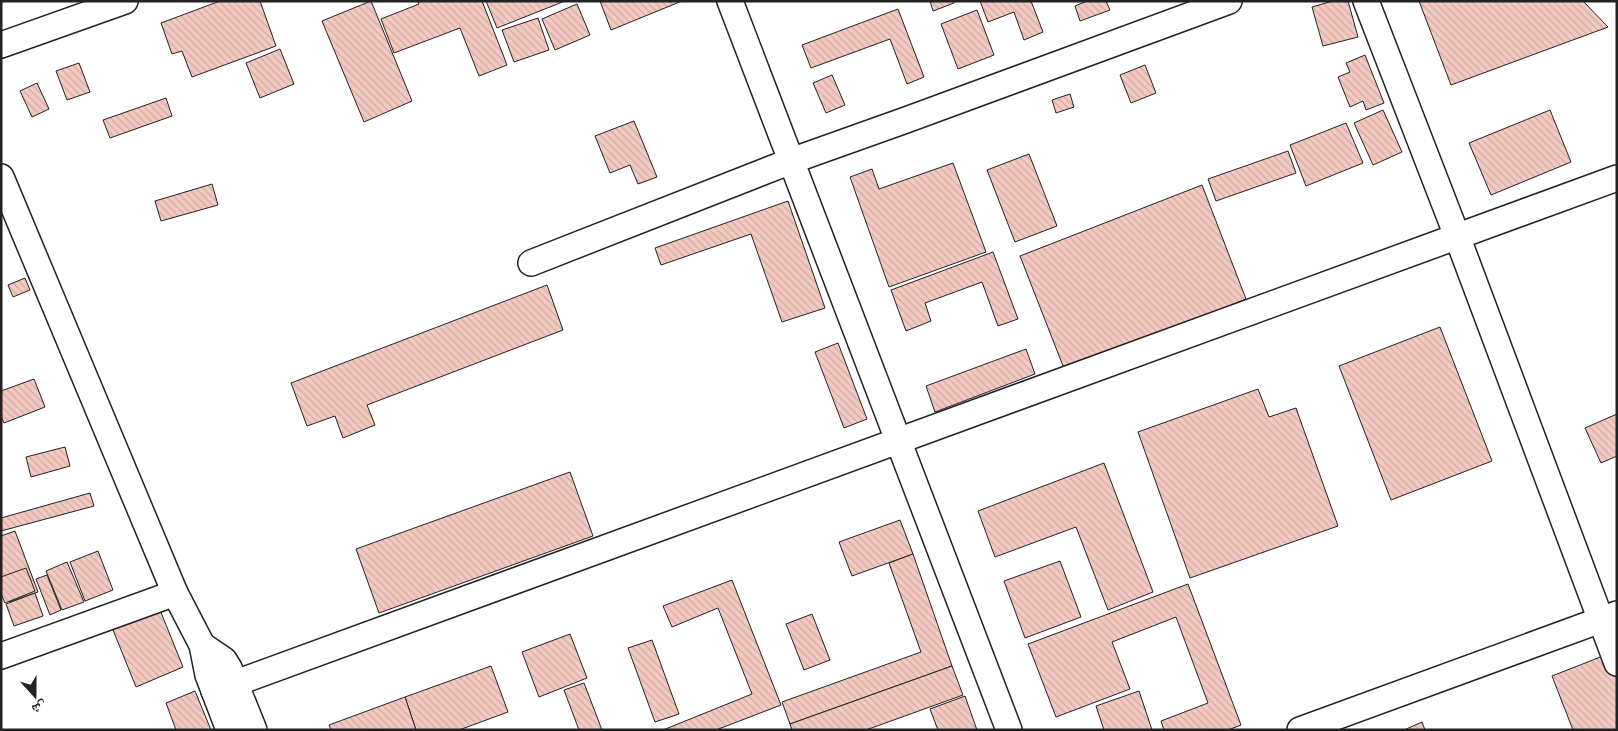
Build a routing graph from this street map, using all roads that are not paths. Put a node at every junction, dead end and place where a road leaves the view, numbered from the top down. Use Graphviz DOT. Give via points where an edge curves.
graph roads {
  1 [pos="125,1"];
  2 [pos="730,1"];
  3 [pos="1229,1"];
  4 [pos="1366,1"];
  5 [pos="1,45"];
  6 [pos="790,161"];
  7 [pos="1,177"];
  8 [pos="1617,178"];
  9 [pos="1457,236"];
  10 [pos="531,263"];
  11 [pos="900,441"];
  12 [pos="175,593"];
  13 [pos="1609,616"];
  14 [pos="1,656"];
  15 [pos="1617,663"];
  16 [pos="225,686"];
  17 [pos="229,730"];
  18 [pos="254,730"];
  19 [pos="1009,730"];
  20 [pos="1300,730"];
  1 -- 5 [label="street"];
  2 -- 6 [label="street"];
  3 -- 6 [label="street"];
  4 -- 9 [label="street"];
  6 -- 10 [label="street"];
  6 -- 11 [label="street"];
  7 -- 12 [label="street"];
  8 -- 9 [label="street"];
  9 -- 11 [label="street"];
  9 -- 13 [label="street"];
  11 -- 16 [label="street"];
  11 -- 19 [label="street"];
  12 -- 14 [label="street"];
  12 -- 16 [label="street" via="202,645 208,675"];
  13 -- 15 [label="street"];
  13 -- 20 [label="street"];
  16 -- 17 [label="street"];
  16 -- 18 [label="street"];
}
